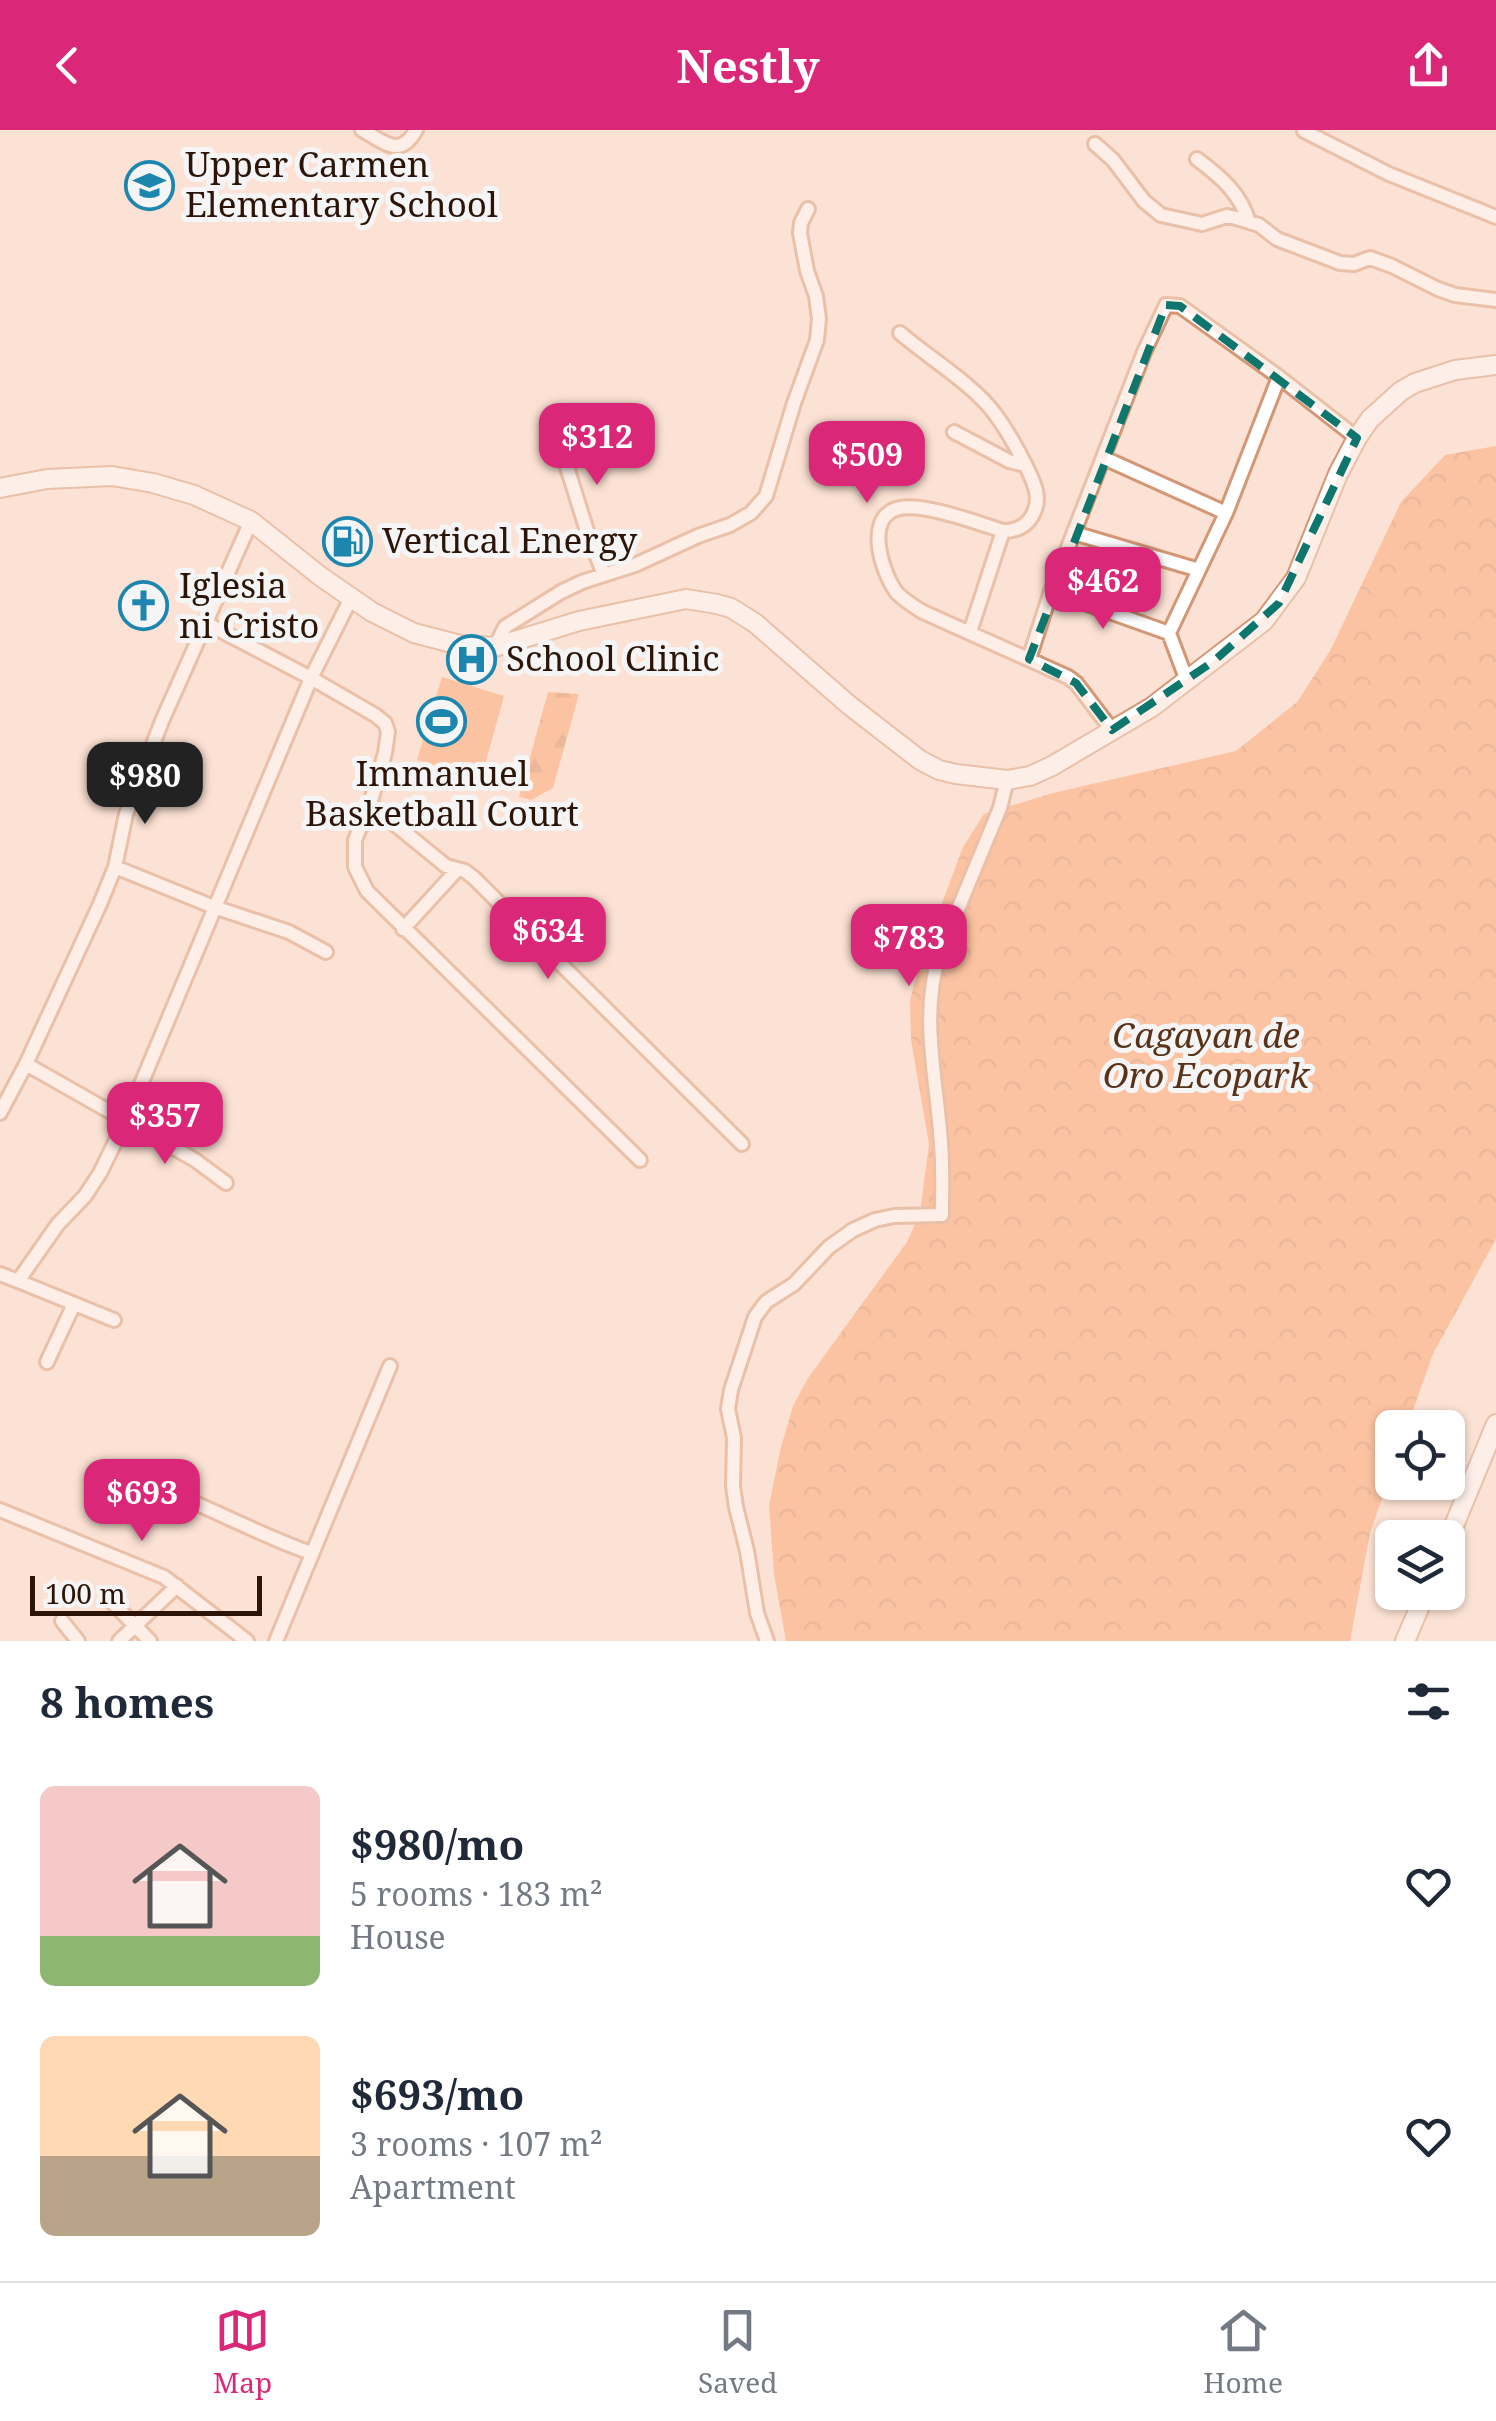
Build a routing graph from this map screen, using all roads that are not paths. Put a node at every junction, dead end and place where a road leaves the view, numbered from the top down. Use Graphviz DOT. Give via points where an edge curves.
graph roads {
  1 [pos="362,130"];
  2 [pos="416,130"];
  3 [pos="1304,131"];
  4 [pos="1096,144"];
  5 [pos="1197,160"];
  6 [pos="808,209"];
  7 [pos="1496,218"];
  8 [pos="1248,222"];
  9 [pos="1496,300"];
  10 [pos="900,333"];
  11 [pos="1496,365"];
  12 [pos="1278,377"];
  13 [pos="551,416"];
  14 [pos="954,432"];
  15 [pos="1357,438"];
  16 [pos="1104,458"];
  17 [pos="1025,465"];
  18 [pos="0,488"];
  19 [pos="1226,514"];
  20 [pos="250,521"];
  21 [pos="1003,531"];
  22 [pos="1074,533"];
  23 [pos="1199,570"];
  24 [pos="604,575"];
  25 [pos="1051,591"];
  26 [pos="351,598"];
  27 [pos="204,622"];
  28 [pos="970,632"];
  29 [pos="1169,633"];
  30 [pos="495,647"];
  31 [pos="1029,659"];
  32 [pos="311,678"];
  33 [pos="1187,681"];
  34 [pos="1112,730"];
  35 [pos="1007,780"];
  36 [pos="370,804"];
  37 [pos="115,867"];
  38 [pos="456,870"];
  39 [pos="214,908"];
  40 [pos="403,929"];
  41 [pos="326,952"];
  42 [pos="26,1064"];
  43 [pos="1,1107"];
  44 [pos="126,1120"];
  45 [pos="742,1144"];
  46 [pos="640,1160"];
  47 [pos="226,1183"];
  48 [pos="0,1274"];
  49 [pos="18,1282"];
  50 [pos="74,1304"];
  51 [pos="114,1320"];
  52 [pos="48,1362"];
  53 [pos="390,1366"];
  54 [pos="1496,1424"];
  55 [pos="169,1492"];
  56 [pos="0,1510"];
  57 [pos="1456,1520"];
  58 [pos="311,1553"];
  59 [pos="177,1586"];
  60 [pos="108,1598"];
  61 [pos="1419,1610"];
  62 [pos="62,1621"];
  63 [pos="134,1626"];
  64 [pos="78,1641"];
  65 [pos="119,1641"];
  66 [pos="150,1641"];
  67 [pos="247,1641"];
  68 [pos="276,1641"];
  69 [pos="767,1641"];
  70 [pos="1406,1641"];
  1 -- 2 [label="street" via="401,147"];
  3 -- 7 [label="street"];
  4 -- 8 [label="street" via="1161,215 1202,224 1227,216"];
  5 -- 8 [label="street" via="1228,184"];
  6 -- 24 [label="street" via="800,233 816,296 817,340 766,496 730,525"];
  8 -- 9 [label="street" via="1340,263 1370,258 1438,290"];
  10 -- 17 [label="street" via="994,412"];
  11 -- 15 [label="main road" via="1415,383"];
  12 -- 15 [label="street"];
  12 -- 16 [label="street" via="1180,306 1166,305"];
  12 -- 19 [label="street"];
  13 -- 24 [label="street"];
  14 -- 17 [label="street"];
  15 -- 33 [label="main road" via="1280,603"];
  16 -- 19 [label="street"];
  16 -- 22 [label="street"];
  17 -- 21 [label="street" via="1037,507 1022,527"];
  18 -- 20 [label="main road" via="112,476 194,495"];
  19 -- 23 [label="street"];
  20 -- 26 [label="main road"];
  20 -- 27 [label="street"];
  21 -- 28 [label="street"];
  21 -- 28 [label="street" via="923,509 896,509 880,529 880,556 897,593"];
  22 -- 23 [label="street"];
  22 -- 25 [label="street"];
  23 -- 29 [label="street"];
  24 -- 30 [label="street" via="511,622"];
  25 -- 29 [label="street"];
  25 -- 31 [label="street"];
  26 -- 30 [label="main road" via="414,632"];
  26 -- 32 [label="street"];
  27 -- 32 [label="street"];
  27 -- 37 [label="street" via="126,814"];
  28 -- 31 [label="street"];
  29 -- 33 [label="street"];
  30 -- 35 [label="main road" via="608,614 686,599 717,604 755,623 920,760 956,774"];
  31 -- 34 [label="street" via="1068,677"];
  32 -- 36 [label="street" via="385,723 388,744"];
  32 -- 39 [label="street"];
  33 -- 34 [label="main road"];
  34 -- 35 [label="main road" via="1052,766"];
  35 -- 69 [label="street" via="932,978 942,1215 875,1220 830,1247 766,1302 730,1390 736,1507"];
  36 -- 38 [label="street"];
  36 -- 40 [label="street" via="356,840 355,867 367,891"];
  37 -- 39 [label="street"];
  37 -- 42 [label="street"];
  38 -- 40 [label="street"];
  38 -- 45 [label="street" via="483,886"];
  39 -- 41 [label="street" via="289,932"];
  39 -- 44 [label="street"];
  40 -- 46 [label="street"];
  42 -- 43 [label="street"];
  42 -- 44 [label="street"];
  44 -- 47 [label="street"];
  44 -- 49 [label="street" via="85,1196"];
  48 -- 49 [label="street"];
  49 -- 50 [label="street"];
  50 -- 51 [label="street"];
  50 -- 52 [label="street"];
  53 -- 58 [label="street"];
  54 -- 57 [label="main road"];
  55 -- 58 [label="street"];
  56 -- 59 [label="street"];
  58 -- 68 [label="street"];
  59 -- 63 [label="street"];
  59 -- 67 [label="street"];
  60 -- 63 [label="street"];
  61 -- 70 [label="main road"];
  62 -- 64 [label="street"];
  63 -- 65 [label="street"];
  63 -- 66 [label="street"];
}
